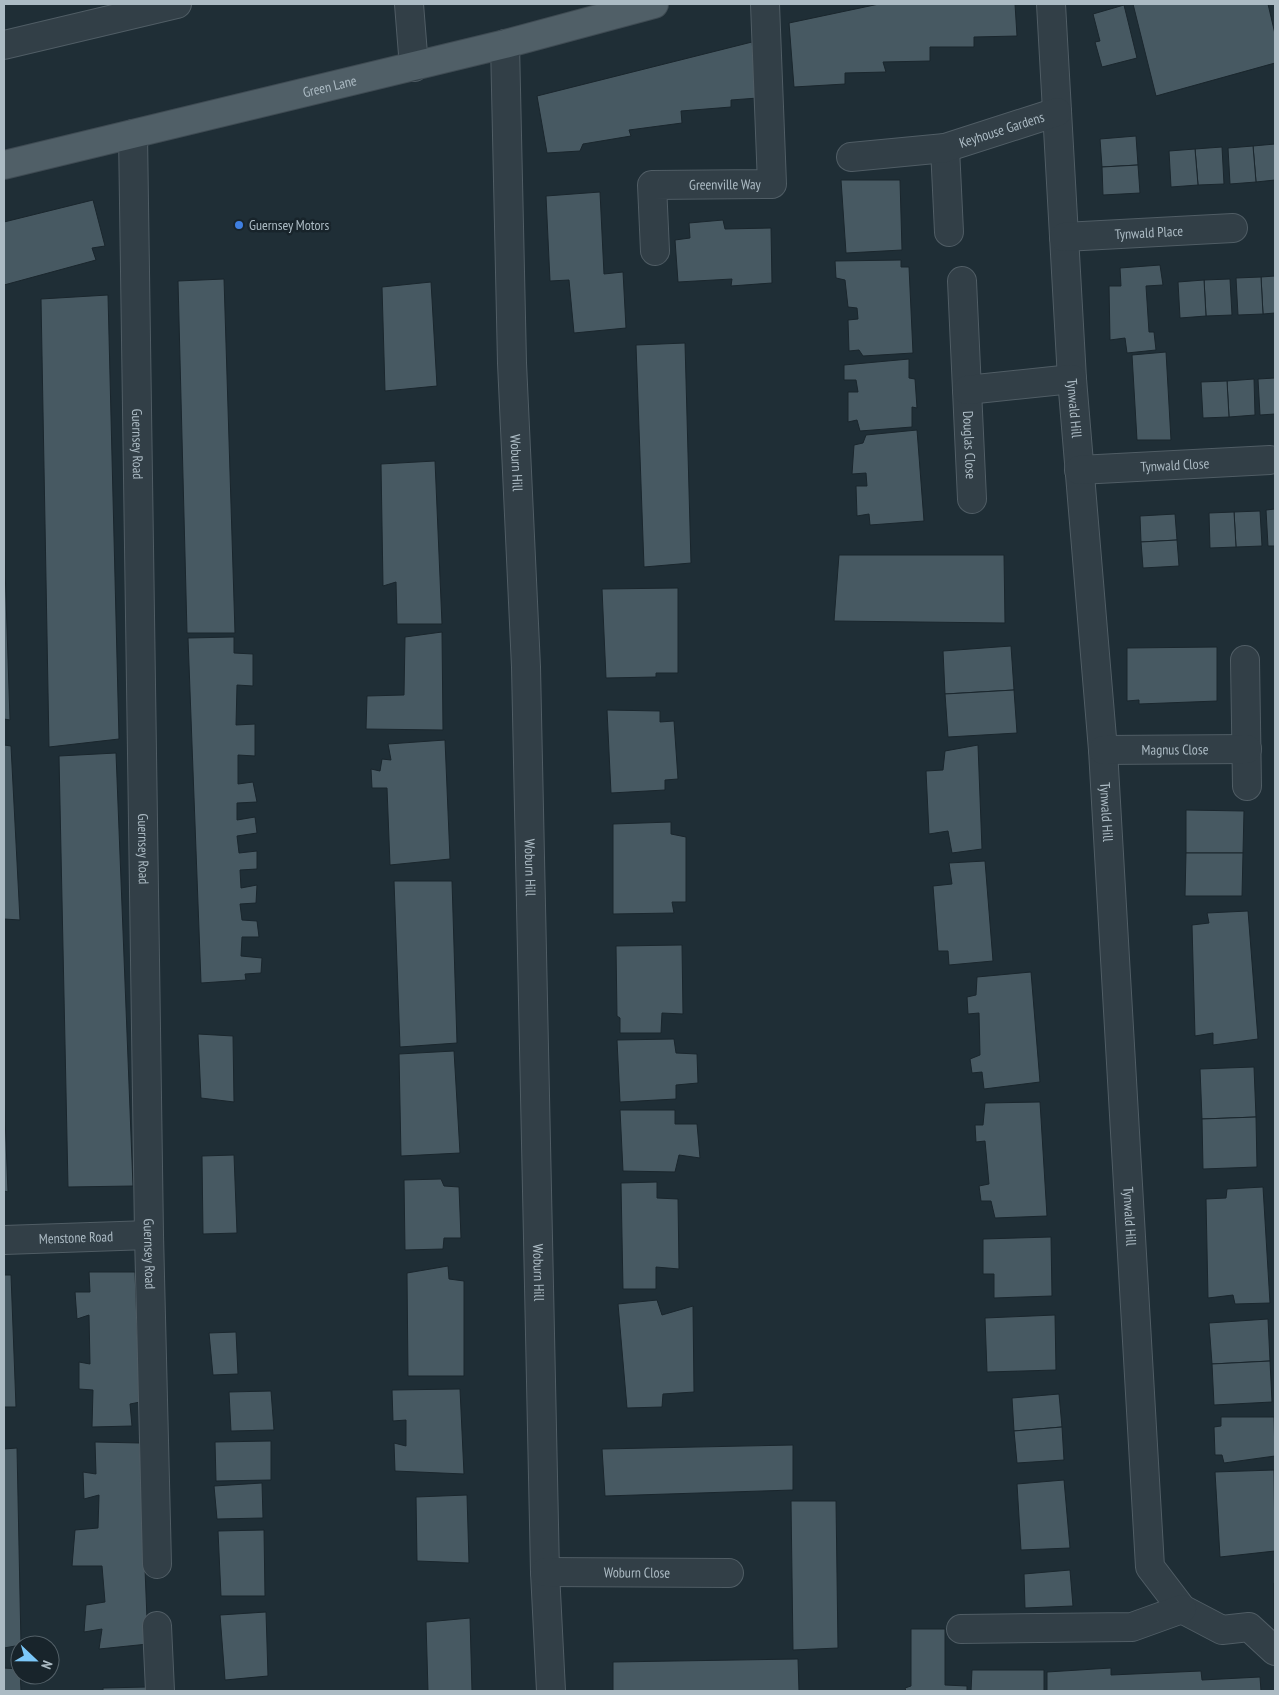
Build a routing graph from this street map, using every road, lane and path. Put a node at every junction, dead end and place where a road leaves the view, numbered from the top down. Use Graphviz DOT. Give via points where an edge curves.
graph roads {
  1 [pos="177,4"];
  2 [pos="410,4"];
  3 [pos="765,4"];
  4 [pos="1051,4"];
  5 [pos="647,5"];
  6 [pos="505,44"];
  7 [pos="4,45"];
  8 [pos="414,67"];
  9 [pos="1057,112"];
  10 [pos="133,134"];
  11 [pos="945,148"];
  12 [pos="851,157"];
  13 [pos="4,165"];
  14 [pos="1233,228"];
  15 [pos="949,232"];
  16 [pos="1064,237"];
  17 [pos="655,251"];
  18 [pos="962,281"];
  19 [pos="1072,379"];
  20 [pos="967,390"];
  21 [pos="1270,460"];
  22 [pos="1079,470"];
  23 [pos="972,500"];
  24 [pos="1245,660"];
  25 [pos="1247,749"];
  26 [pos="1103,750"];
  27 [pos="1247,786"];
  28 [pos="149,1235"];
  29 [pos="4,1240"];
  30 [pos="157,1564"];
  31 [pos="545,1572"];
  32 [pos="729,1574"];
  33 [pos="1182,1609"];
  34 [pos="157,1626"];
  35 [pos="962,1628"];
  36 [pos="1275,1651"];
  37 [pos="160,1691"];
  38 [pos="551,1691"];
  1 -- 7 [label="street"];
  2 -- 8 [label="street"];
  3 -- 17 [label="street, Greenville Way" via="772,184 652,185"];
  4 -- 9 [label="street, Tynwald Hill"];
  5 -- 6 [label="main road, Green Lane"];
  6 -- 8 [label="main road, Green Lane"];
  6 -- 31 [label="street, Woburn Hill" via="512,363 526,667"];
  8 -- 10 [label="main road, Green Lane"];
  9 -- 11 [label="street, Keyhouse Gardens"];
  9 -- 16 [label="street, Tynwald Hill"];
  10 -- 13 [label="main road, Green Lane"];
  10 -- 28 [label="street, Guernsey Road"];
  11 -- 12 [label="street, Keyhouse Gardens"];
  11 -- 15 [label="street, Keyhouse Gardens"];
  14 -- 16 [label="street, Tynwald Place"];
  16 -- 19 [label="street, Tynwald Hill"];
  18 -- 20 [label="street, Douglas Close"];
  19 -- 20 [label="street"];
  19 -- 22 [label="street, Tynwald Hill"];
  20 -- 23 [label="street, Douglas Close"];
  21 -- 22 [label="street, Tynwald Close"];
  22 -- 26 [label="street, Tynwald Hill"];
  24 -- 25 [label="street"];
  25 -- 26 [label="street, Magnus Close"];
  25 -- 27 [label="street"];
  26 -- 33 [label="street, Tynwald Hill" via="1150,1567"];
  28 -- 29 [label="street, Menstone Road"];
  28 -- 30 [label="street, Guernsey Road"];
  31 -- 32 [label="street, Woburn Close"];
  31 -- 38 [label="street, Woburn Hill"];
  33 -- 35 [label="street" via="1132,1627"];
  33 -- 36 [label="street" via="1222,1630 1249,1627"];
  34 -- 37 [label="street"];
}
